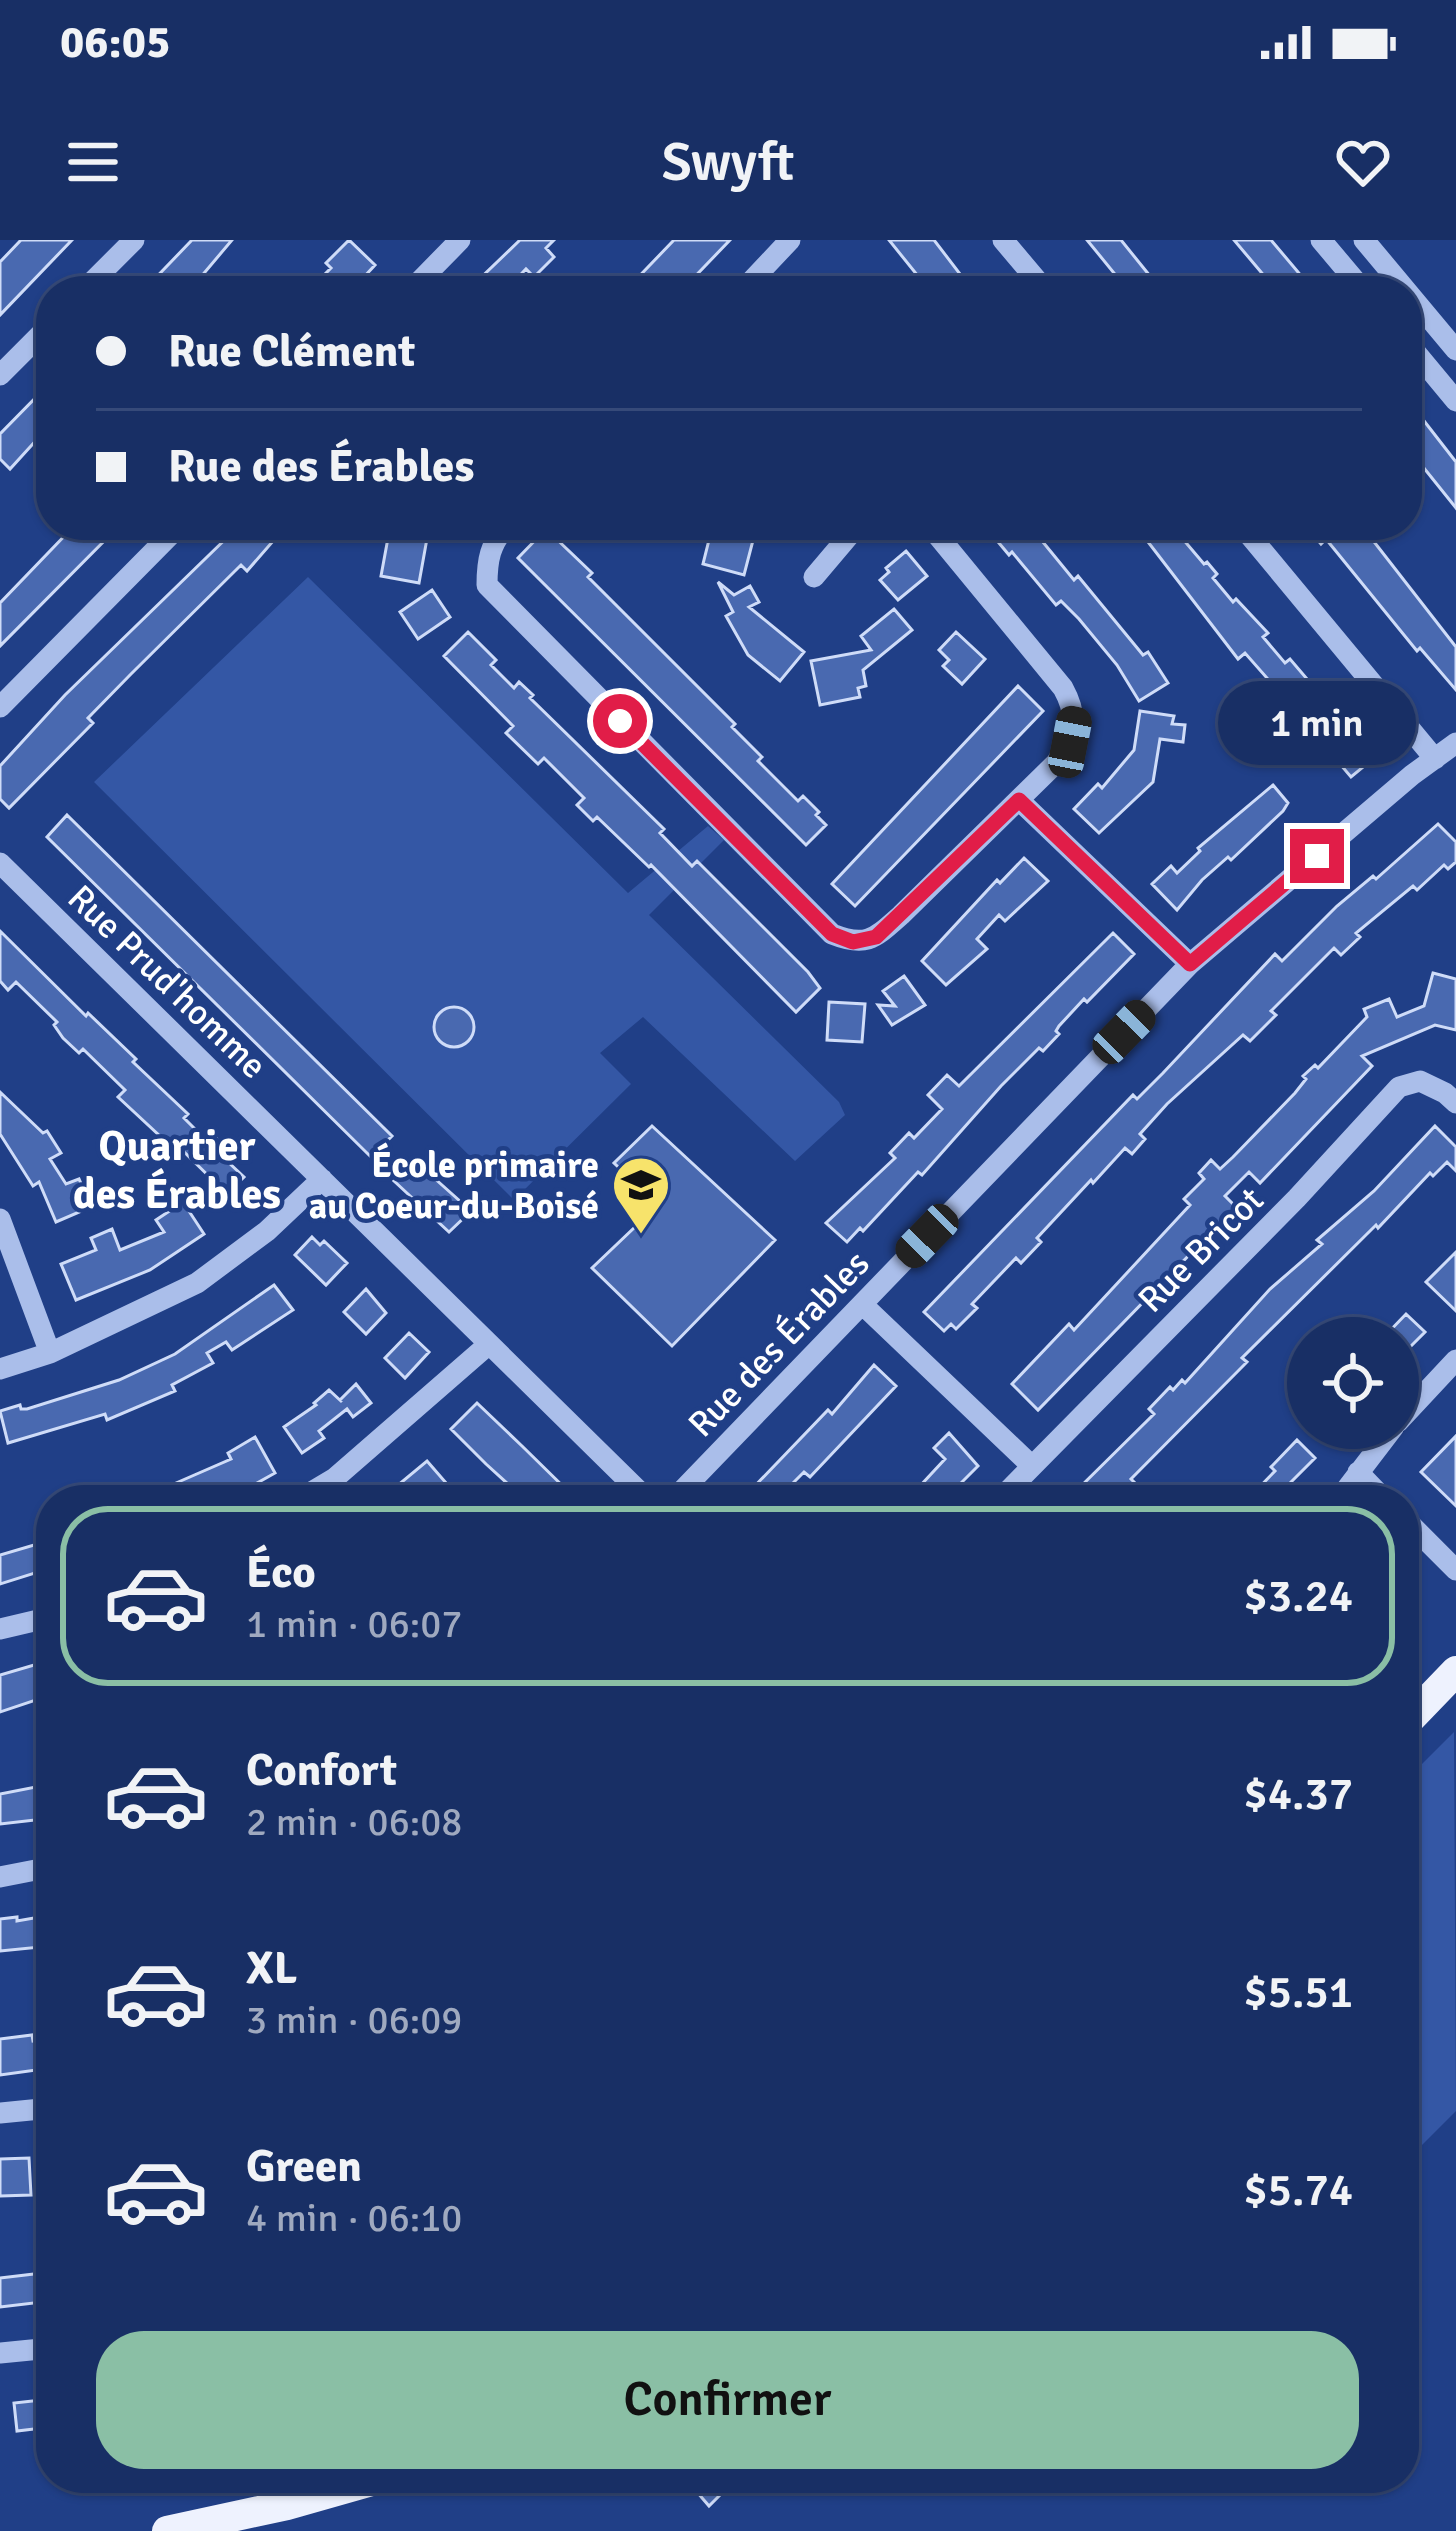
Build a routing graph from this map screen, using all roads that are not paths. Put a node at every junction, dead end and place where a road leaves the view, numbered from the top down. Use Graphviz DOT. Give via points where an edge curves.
graph roads {
  1 [pos="134,240"];
  2 [pos="460,240"];
  3 [pos="790,240"];
  4 [pos="1003,240"];
  5 [pos="1322,240"];
  6 [pos="1364,240"];
  7 [pos="98,276"];
  8 [pos="425,276"];
  9 [pos="756,276"];
  10 [pos="1033,276"];
  11 [pos="1352,276"];
  12 [pos="1394,276"];
  13 [pos="1422,309"];
  14 [pos="36,339"];
  15 [pos="1456,350"];
  16 [pos="1422,360"];
  17 [pos="0,375"];
  18 [pos="1456,401"];
  19 [pos="165,540"];
  20 [pos="495,540"];
  21 [pos="845,540"];
  22 [pos="941,540"];
  23 [pos="1252,540"];
  24 [pos="814,577"];
  25 [pos="0,707"];
  26 [pos="1456,742"];
  27 [pos="1435,759"];
  28 [pos="1019,800"];
  29 [pos="0,863"];
  30 [pos="1190,964"];
  31 [pos="1456,1103"];
  32 [pos="322,1179"];
  33 [pos="0,1219"];
  34 [pos="862,1304"];
  35 [pos="489,1344"];
  36 [pos="50,1353"];
  37 [pos="1456,1360"];
  38 [pos="0,1370"];
  39 [pos="1419,1399"];
  40 [pos="1376,1449"];
  41 [pos="1032,1466"];
  42 [pos="1358,1472"];
  43 [pos="323,1485"];
  44 [pos="633,1485"];
  45 [pos="687,1485"];
  46 [pos="1014,1485"];
  47 [pos="1349,1485"];
  48 [pos="1371,1485"];
  49 [pos="1419,1533"];
  50 [pos="1456,1570"];
  51 [pos="36,1621"];
  52 [pos="0,1629"];
  53 [pos="1456,1671"];
  54 [pos="1419,1710"];
  55 [pos="36,1870"];
  56 [pos="0,1877"];
  57 [pos="36,2109"];
  58 [pos="0,2113"];
  59 [pos="36,2349"];
  60 [pos="0,2353"];
  61 [pos="329,2493"];
  62 [pos="167,2531"];
  1 -- 7 [label="street"];
  2 -- 8 [label="street"];
  3 -- 9 [label="street"];
  4 -- 10 [label="street"];
  5 -- 11 [label="street"];
  6 -- 12 [label="street"];
  13 -- 15 [label="street"];
  14 -- 17 [label="street"];
  16 -- 18 [label="street"];
  19 -- 25 [label="street"];
  20 -- 28 [label="street" via="487,585 832,934 853,942 876,937"];
  21 -- 24 [label="street"];
  22 -- 28 [label="street" via="1076,712 1070,742"];
  23 -- 27 [label="street"];
  26 -- 27 [label="street, Rue des Érables"];
  27 -- 30 [label="street, Rue des Érables"];
  28 -- 30 [label="street"];
  29 -- 32 [label="street, Rue Prud'homme"];
  30 -- 34 [label="street, Rue des Érables"];
  31 -- 41 [label="street, Rue Bricot" via="1420,1081 1399,1088"];
  32 -- 35 [label="street, Rue Prud'homme"];
  32 -- 36 [label="street" via="197,1283"];
  33 -- 36 [label="street"];
  34 -- 41 [label="street"];
  34 -- 45 [label="street, Rue des Érables"];
  35 -- 43 [label="street"];
  35 -- 44 [label="street, Rue Prud'homme"];
  36 -- 38 [label="street"];
  37 -- 39 [label="street"];
  40 -- 42 [label="street"];
  41 -- 46 [label="street, Rue Bricot"];
  42 -- 47 [label="street"];
  42 -- 48 [label="street"];
  49 -- 50 [label="street"];
  51 -- 52 [label="street"];
  53 -- 54 [label="main road"];
  55 -- 56 [label="street"];
  57 -- 58 [label="street"];
  59 -- 60 [label="street"];
  61 -- 62 [label="main road"];
}
